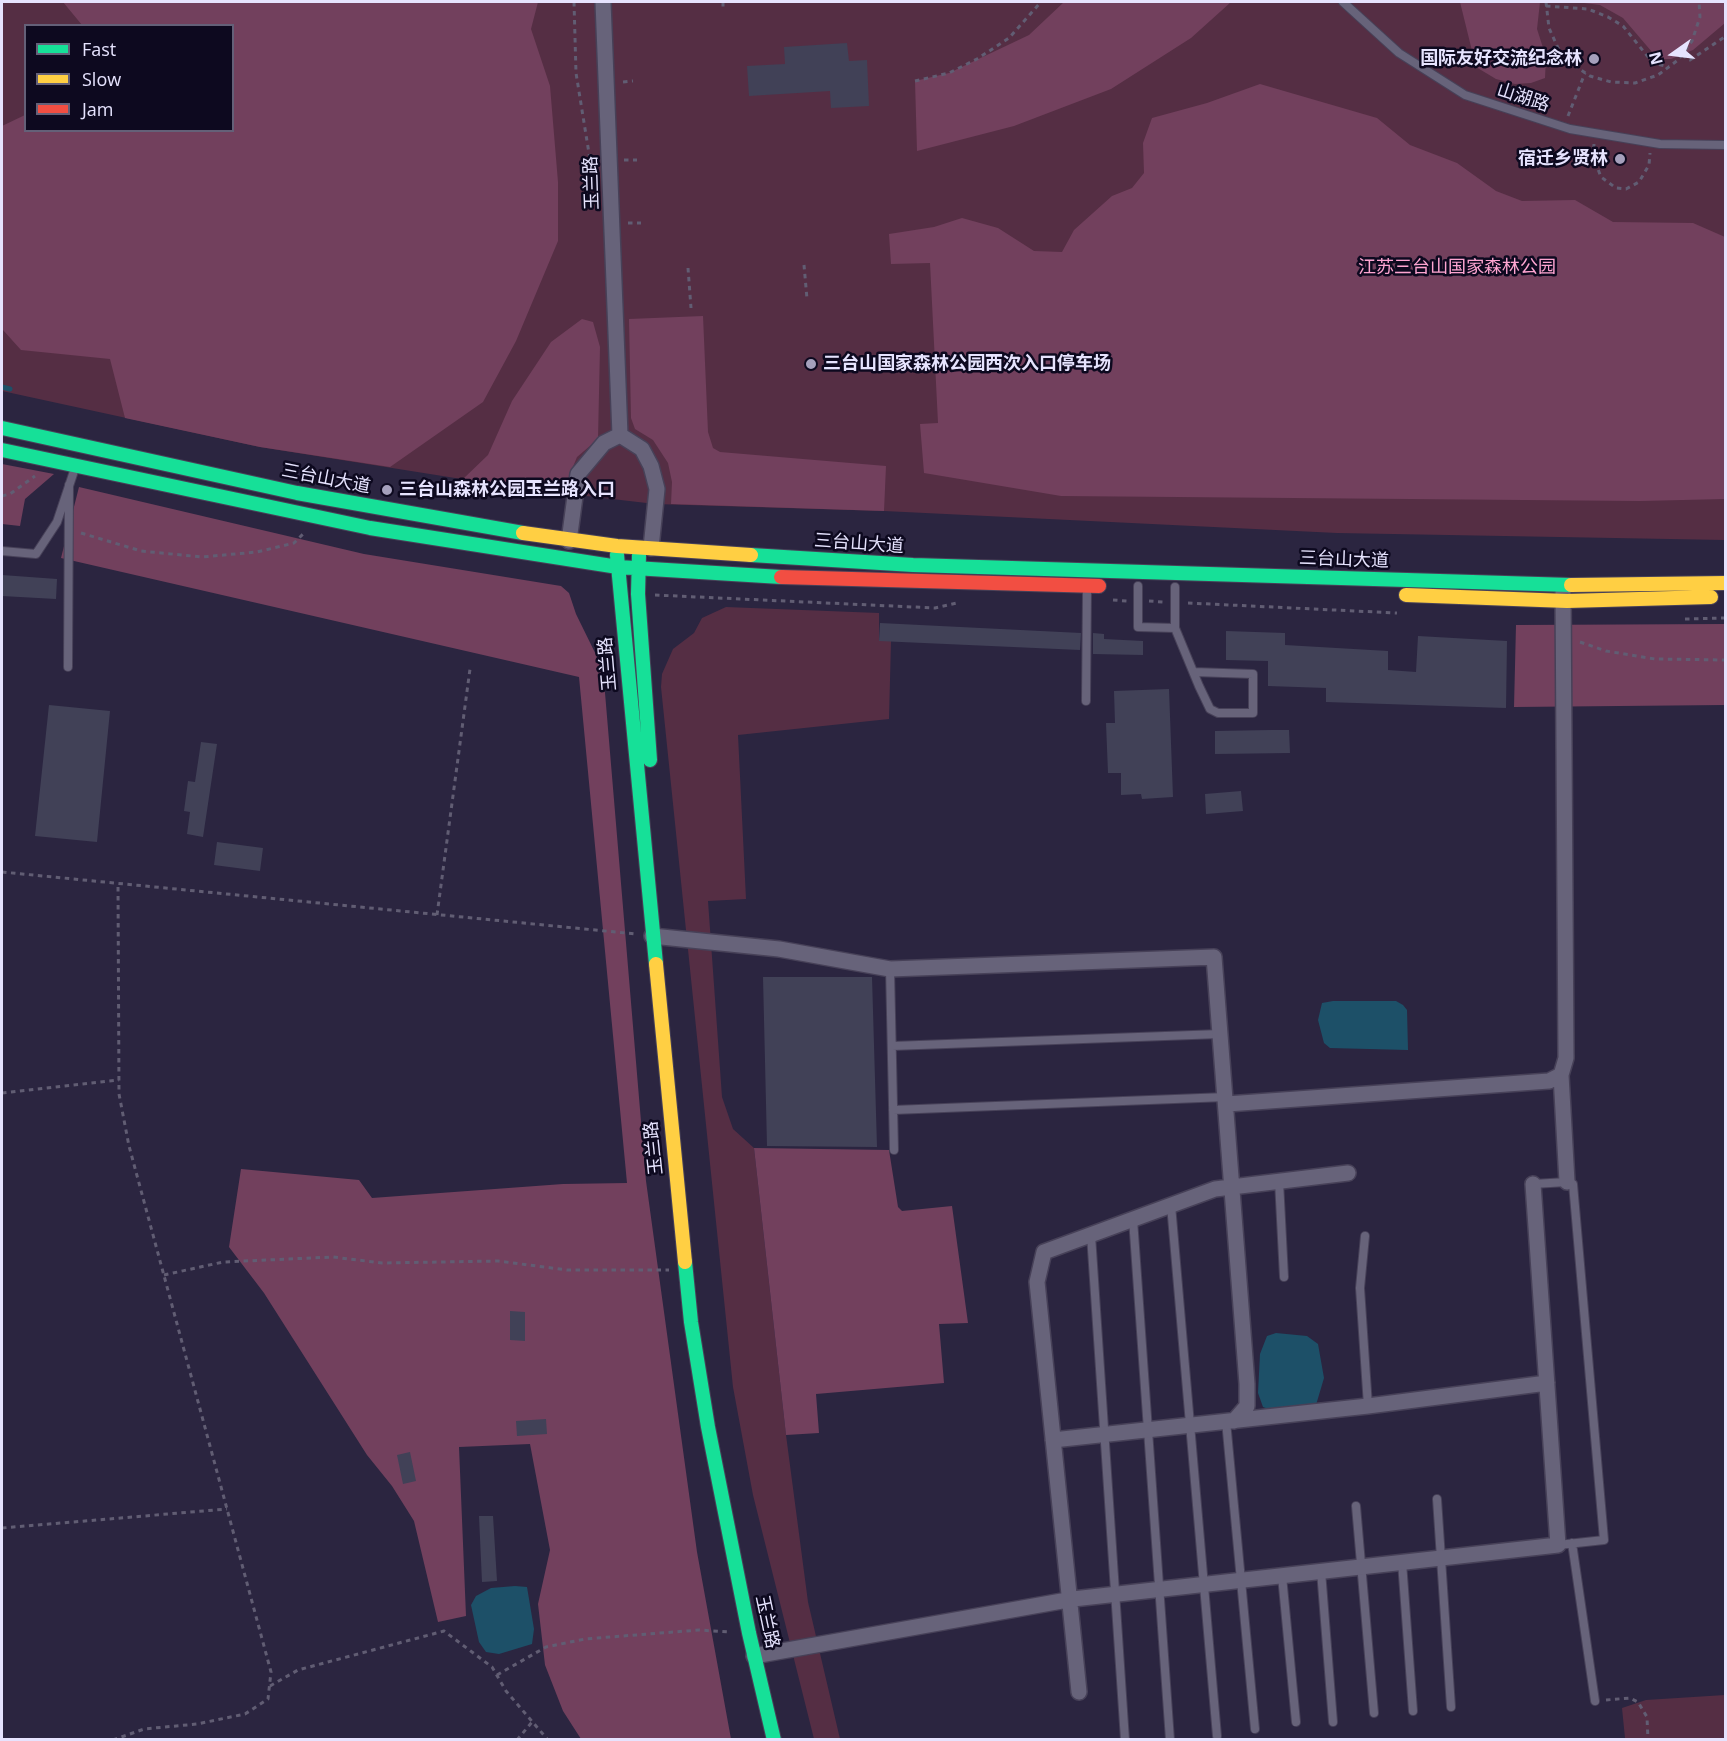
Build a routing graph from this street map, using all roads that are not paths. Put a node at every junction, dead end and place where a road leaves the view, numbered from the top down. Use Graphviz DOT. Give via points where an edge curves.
graph roads {
  1 [pos="603,2"];
  2 [pos="1343,2"];
  3 [pos="1725,145"];
  4 [pos="2,428"];
  5 [pos="620,435"];
  6 [pos="2,450"];
  7 [pos="76,466"];
  8 [pos="69,485"];
  9 [pos="569,541"];
  10 [pos="617,546"];
  11 [pos="646,548"];
  12 [pos="2,551"];
  13 [pos="618,567"];
  14 [pos="638,568"];
  15 [pos="1087,571"];
  16 [pos="1725,583"];
  17 [pos="1087,585"];
  18 [pos="1563,585"];
  19 [pos="1128,586"];
  20 [pos="1175,587"];
  21 [pos="1725,597"];
  22 [pos="1563,601"];
  23 [pos="1175,628"];
  24 [pos="68,667"];
  25 [pos="1194,672"];
  26 [pos="1086,701"];
  27 [pos="658,936"];
  28 [pos="890,969"];
  29 [pos="1221,1034"];
  30 [pos="892,1046"];
  31 [pos="1561,1076"];
  32 [pos="1226,1101"];
  33 [pos="893,1110"];
  34 [pos="894,1150"];
  35 [pos="1348,1173"];
  36 [pos="1279,1181"];
  37 [pos="1567,1182"];
  38 [pos="1533,1184"];
  39 [pos="1234,1187"];
  40 [pos="1171,1206"];
  41 [pos="1133,1219"];
  42 [pos="1091,1234"];
  43 [pos="1365,1236"];
  44 [pos="1284,1277"];
  45 [pos="1547,1383"];
  46 [pos="1368,1406"];
  47 [pos="1230,1421"];
  48 [pos="1190,1425"];
  49 [pos="1148,1430"];
  50 [pos="1104,1434"];
  51 [pos="1053,1440"];
  52 [pos="1437,1499"];
  53 [pos="1356,1506"];
  54 [pos="1565,1544"];
  55 [pos="1440,1558"];
  56 [pos="1402,1562"];
  57 [pos="1361,1567"];
  58 [pos="1321,1571"];
  59 [pos="1282,1576"];
  60 [pos="1241,1580"];
  61 [pos="1204,1584"];
  62 [pos="1159,1589"];
  63 [pos="1115,1594"];
  64 [pos="1070,1600"];
  65 [pos="761,1655"];
  66 [pos="1079,1692"];
  67 [pos="1595,1701"];
  68 [pos="1451,1707"];
  69 [pos="1413,1711"];
  70 [pos="1374,1713"];
  71 [pos="1296,1722"];
  72 [pos="1333,1722"];
  73 [pos="1255,1729"];
  74 [pos="1217,1736"];
  75 [pos="774,1740"];
  76 [pos="788,1740"];
  77 [pos="1125,1740"];
  78 [pos="1170,1740"];
  1 -- 5 [label="street, 玉兰路"];
  2 -- 3 [label="lane, 山湖路" via="1399,53 1465,94 1596,133 1651,143"];
  4 -- 9 [label="main road, 三台山大道" via="297,493"];
  5 -- 9 [label="street" via="604,443 578,474"];
  5 -- 11 [label="street, 玉兰路" via="642,449 657,489"];
  6 -- 7 [label="main road, 三台山大道"];
  7 -- 8 [label="lane"];
  7 -- 13 [label="main road, 三台山大道" via="320,518"];
  8 -- 12 [label="lane" via="57,522 36,554"];
  8 -- 24 [label="lane"];
  9 -- 10 [label="main road, 三台山大道"];
  10 -- 11 [label="main road, 三台山大道"];
  10 -- 13 [label="main road, 玉兰路"];
  11 -- 14 [label="main road, 玉兰路"];
  11 -- 15 [label="main road, 三台山大道" via="913,566"];
  13 -- 14 [label="main road, 三台山大道"];
  13 -- 27 [label="main road, 玉兰路"];
  14 -- 17 [label="main road, 三台山大道" via="805,579"];
  14 -- 27 [label="main road, 玉兰路"];
  15 -- 17 [label="lane"];
  15 -- 18 [label="main road, 三台山大道"];
  16 -- 18 [label="main road, 三台山大道"];
  17 -- 19 [label="main road, 三台山大道"];
  17 -- 26 [label="lane"];
  18 -- 22 [label="street"];
  19 -- 20 [label="main road, 三台山大道"];
  19 -- 23 [label="lane" via="1138,627"];
  20 -- 22 [label="main road, 三台山大道"];
  20 -- 23 [label="lane"];
  21 -- 22 [label="main road, 三台山大道"];
  22 -- 31 [label="street" via="1566,1058"];
  23 -- 25 [label="lane"];
  25 -- 25 [label="lane" via="1210,709 1218,713 1253,712 1253,674"];
  27 -- 28 [label="street" via="779,949"];
  27 -- 65 [label="main road, 玉兰路" via="707,1342"];
  27 -- 65 [label="main road, 玉兰路" via="686,1270 701,1389 749,1633"];
  28 -- 29 [label="street" via="1214,957"];
  28 -- 30 [label="lane"];
  29 -- 30 [label="lane"];
  29 -- 32 [label="street"];
  30 -- 33 [label="lane"];
  31 -- 32 [label="street" via="1549,1081"];
  31 -- 37 [label="street"];
  32 -- 33 [label="lane"];
  32 -- 39 [label="street"];
  33 -- 34 [label="lane"];
  35 -- 36 [label="street"];
  36 -- 39 [label="street"];
  36 -- 44 [label="lane"];
  37 -- 38 [label="lane"];
  37 -- 54 [label="lane" via="1573,1184 1604,1540"];
  38 -- 45 [label="street"];
  39 -- 40 [label="street" via="1215,1189"];
  39 -- 47 [label="street" via="1247,1406"];
  40 -- 41 [label="street"];
  40 -- 48 [label="lane"];
  41 -- 42 [label="street"];
  41 -- 49 [label="lane"];
  42 -- 50 [label="lane"];
  42 -- 51 [label="street" via="1044,1252 1039,1263 1037,1282"];
  43 -- 46 [label="lane" via="1360,1288"];
  45 -- 46 [label="street"];
  45 -- 54 [label="street"];
  46 -- 47 [label="street"];
  47 -- 48 [label="street"];
  47 -- 60 [label="lane"];
  48 -- 49 [label="street"];
  48 -- 61 [label="lane"];
  49 -- 50 [label="street"];
  49 -- 62 [label="lane"];
  50 -- 51 [label="street"];
  50 -- 63 [label="lane"];
  51 -- 64 [label="street"];
  52 -- 55 [label="lane"];
  53 -- 57 [label="lane"];
  54 -- 55 [label="street"];
  54 -- 67 [label="lane"];
  55 -- 56 [label="street"];
  55 -- 68 [label="lane"];
  56 -- 57 [label="street"];
  56 -- 69 [label="lane"];
  57 -- 58 [label="street"];
  57 -- 70 [label="lane"];
  58 -- 59 [label="street"];
  58 -- 72 [label="lane"];
  59 -- 60 [label="street"];
  59 -- 71 [label="lane"];
  60 -- 61 [label="street"];
  60 -- 73 [label="lane"];
  61 -- 62 [label="street"];
  61 -- 74 [label="lane"];
  62 -- 63 [label="street"];
  62 -- 78 [label="lane"];
  63 -- 64 [label="street"];
  63 -- 77 [label="lane"];
  64 -- 65 [label="street"];
  64 -- 66 [label="street"];
  65 -- 75 [label="main road, 玉兰路"];
  65 -- 76 [label="main road, 玉兰路"];
}
